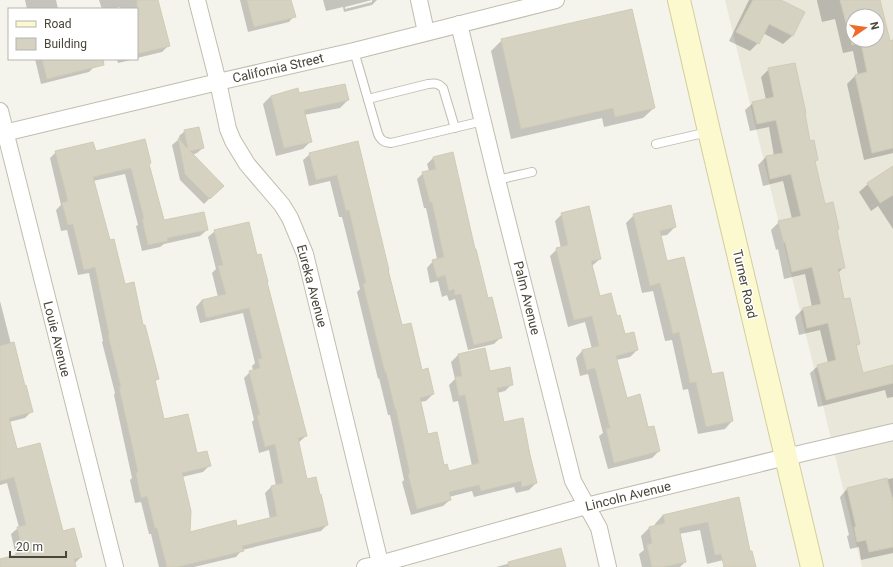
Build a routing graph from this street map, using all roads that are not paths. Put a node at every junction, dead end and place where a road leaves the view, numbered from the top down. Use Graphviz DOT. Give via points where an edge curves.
graph roads {
  1 [pos="197,0"];
  2 [pos="419,0"];
  3 [pos="556,0"];
  4 [pos="679,0"];
  5 [pos="460,24"];
  6 [pos="426,32"];
  7 [pos="354,51"];
  8 [pos="218,82"];
  9 [pos="368,99"];
  10 [pos="0,111"];
  11 [pos="483,121"];
  12 [pos="455,128"];
  13 [pos="709,132"];
  14 [pos="3,134"];
  15 [pos="656,144"];
  16 [pos="532,172"];
  17 [pos="497,180"];
  18 [pos="893,432"];
  19 [pos="786,457"];
  20 [pos="586,506"];
  21 [pos="375,566"];
  22 [pos="115,567"];
  23 [pos="608,567"];
  24 [pos="812,567"];
  1 -- 8 [label="street, Eureka Avenue"];
  2 -- 6 [label="street"];
  3 -- 5 [label="street, California Street"];
  4 -- 13 [label="main road, Turner Road"];
  5 -- 6 [label="street, California Street"];
  5 -- 11 [label="street, Palm Avenue"];
  6 -- 7 [label="street, California Street"];
  7 -- 8 [label="street, California Street"];
  7 -- 9 [label="lane"];
  8 -- 14 [label="street, California Street"];
  8 -- 21 [label="street, Eureka Avenue" via="233,141 247,164 282,205 305,254"];
  9 -- 12 [label="lane" via="380,140 385,142 391,143"];
  9 -- 12 [label="lane" via="428,84 440,84"];
  10 -- 14 [label="street, Louie Avenue"];
  11 -- 12 [label="lane"];
  11 -- 17 [label="street, Palm Avenue"];
  13 -- 15 [label="lane"];
  13 -- 19 [label="main road, Turner Road"];
  14 -- 22 [label="street, Louie Avenue"];
  16 -- 17 [label="lane"];
  17 -- 20 [label="street, Palm Avenue" via="573,481"];
  18 -- 19 [label="street, Lincoln Avenue"];
  19 -- 20 [label="street, Lincoln Avenue"];
  19 -- 24 [label="main road, Turner Road"];
  20 -- 21 [label="street, Lincoln Avenue"];
  20 -- 23 [label="street, Palm Avenue" via="599,528"];
}
